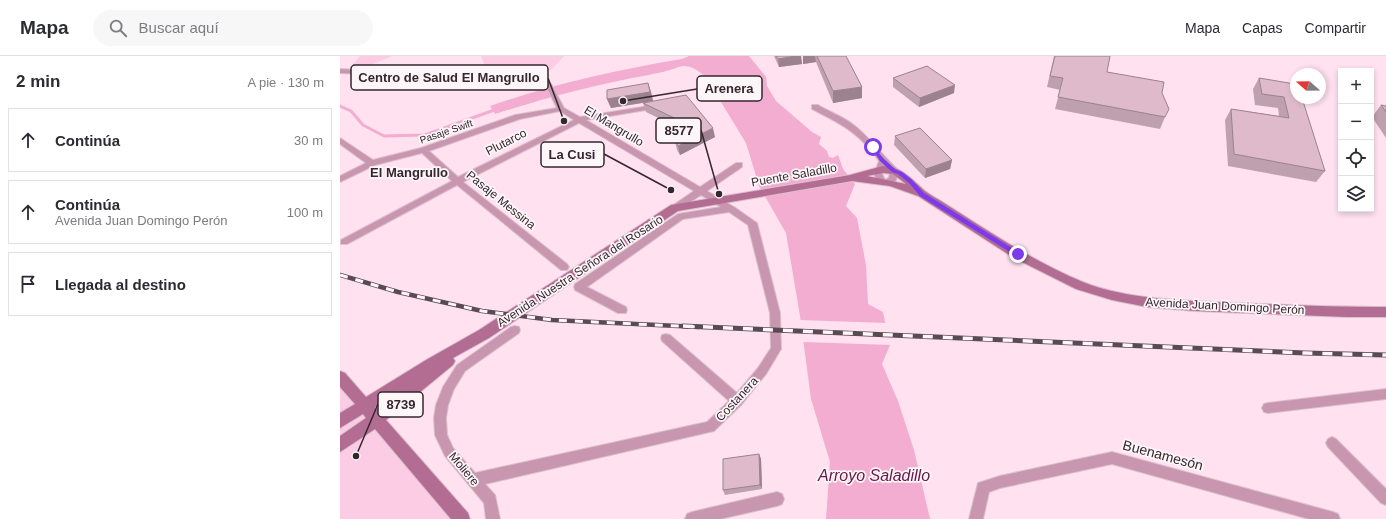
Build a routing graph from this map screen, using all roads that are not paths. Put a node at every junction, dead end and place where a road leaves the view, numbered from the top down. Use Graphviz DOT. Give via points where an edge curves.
graph roads {
  1 [pos="340,71"];
  2 [pos="669,104"];
  3 [pos="815,107"];
  4 [pos="560,109"];
  5 [pos="581,120"];
  6 [pos="340,140"];
  7 [pos="424,150"];
  8 [pos="372,163"];
  9 [pos="739,165"];
  10 [pos="881,165"];
  11 [pos="894,171"];
  12 [pos="340,178"];
  13 [pos="850,178"];
  14 [pos="884,181"];
  15 [pos="458,182"];
  16 [pos="700,191"];
  17 [pos="922,194"];
  18 [pos="742,197"];
  19 [pos="718,201"];
  20 [pos="675,208"];
  21 [pos="731,209"];
  22 [pos="344,242"];
  23 [pos="564,267"];
  24 [pos="622,310"];
  25 [pos="1386,312"];
  26 [pos="515,330"];
  27 [pos="484,334"];
  28 [pos="666,338"];
  29 [pos="340,376"];
  30 [pos="1386,394"];
  31 [pos="737,402"];
  32 [pos="365,406"];
  33 [pos="1268,408"];
  34 [pos="377,419"];
  35 [pos="340,421"];
  36 [pos="1332,443"];
  37 [pos="340,445"];
  38 [pos="473,480"];
  39 [pos="1386,498"];
  40 [pos="777,500"];
  41 [pos="462,519"];
  42 [pos="493,519"];
  43 [pos="692,519"];
  44 [pos="976,519"];
  45 [pos="1333,519"];
  1 -- 4 [label="street" via="537,78 549,85"];
  2 -- 5 [label="street, Plutarco"];
  3 -- 10 [label="street" via="848,124 873,147"];
  4 -- 5 [label="street, El Mangrullo"];
  4 -- 7 [label="street, Pasaje Swift" via="518,117"];
  5 -- 15 [label="street, Plutarco" via="503,157"];
  5 -- 16 [label="street, El Mangrullo"];
  6 -- 8 [label="street"];
  7 -- 8 [label="street, Pasaje Swift"];
  7 -- 15 [label="street, Pasaje Messina"];
  8 -- 12 [label="street, Pasaje Swift"];
  9 -- 16 [label="street, Avenida Nuestra Señora del Rosario"];
  10 -- 11 [label="street"];
  10 -- 13 [label="street"];
  10 -- 14 [label="street" via="878,174"];
  11 -- 14 [label="street" via="893,179"];
  11 -- 17 [label="street, Avenida Juan Domingo Perón" via="900,173"];
  13 -- 14 [label="street, Avenida Juan Domingo Perón"];
  13 -- 18 [label="street, Puente Saladillo"];
  14 -- 17 [label="street, Avenida Juan Domingo Perón"];
  15 -- 22 [label="street, Plutarco"];
  15 -- 23 [label="street, Pasaje Messina"];
  16 -- 19 [label="street, El Mangrullo"];
  16 -- 20 [label="street, Avenida Nuestra Señora del Rosario"];
  17 -- 25 [label="street, Avenida Juan Domingo Perón" via="1018,254 1080,286 1112,295 1147,302 1195,306"];
  18 -- 19 [label="street, Avenida Nuestra Señora del Rosario"];
  19 -- 20 [label="street, Avenida Nuestra Señora del Rosario"];
  19 -- 21 [label="street, Costanera"];
  20 -- 27 [label="street, Avenida Nuestra Señora del Rosario"];
  21 -- 24 [label="street" via="681,216 579,287"];
  21 -- 31 [label="street, Costanera" via="752,223 775,312 776,334 776,349"];
  26 -- 38 [label="street, Moliere" via="461,368 449,386 442,405 441,435 450,452"];
  27 -- 32 [label="street, Avenida Nuestra Señora del Rosario"];
  27 -- 34 [label="street, Avenida Nuestra Señora del Rosario"];
  28 -- 31 [label="street"];
  29 -- 32 [label="street"];
  30 -- 33 [label="street"];
  31 -- 38 [label="street, Costanera" via="710,427"];
  32 -- 34 [label="street"];
  32 -- 35 [label="street, Avenida Nuestra Señora del Rosario"];
  34 -- 37 [label="street, Avenida Nuestra Señora del Rosario"];
  34 -- 41 [label="street"];
  36 -- 39 [label="street"];
  38 -- 42 [label="street, Moliere" via="490,500"];
  40 -- 43 [label="street"];
  44 -- 45 [label="street, Buenamesón" via="983,488 1112,458"];
}
